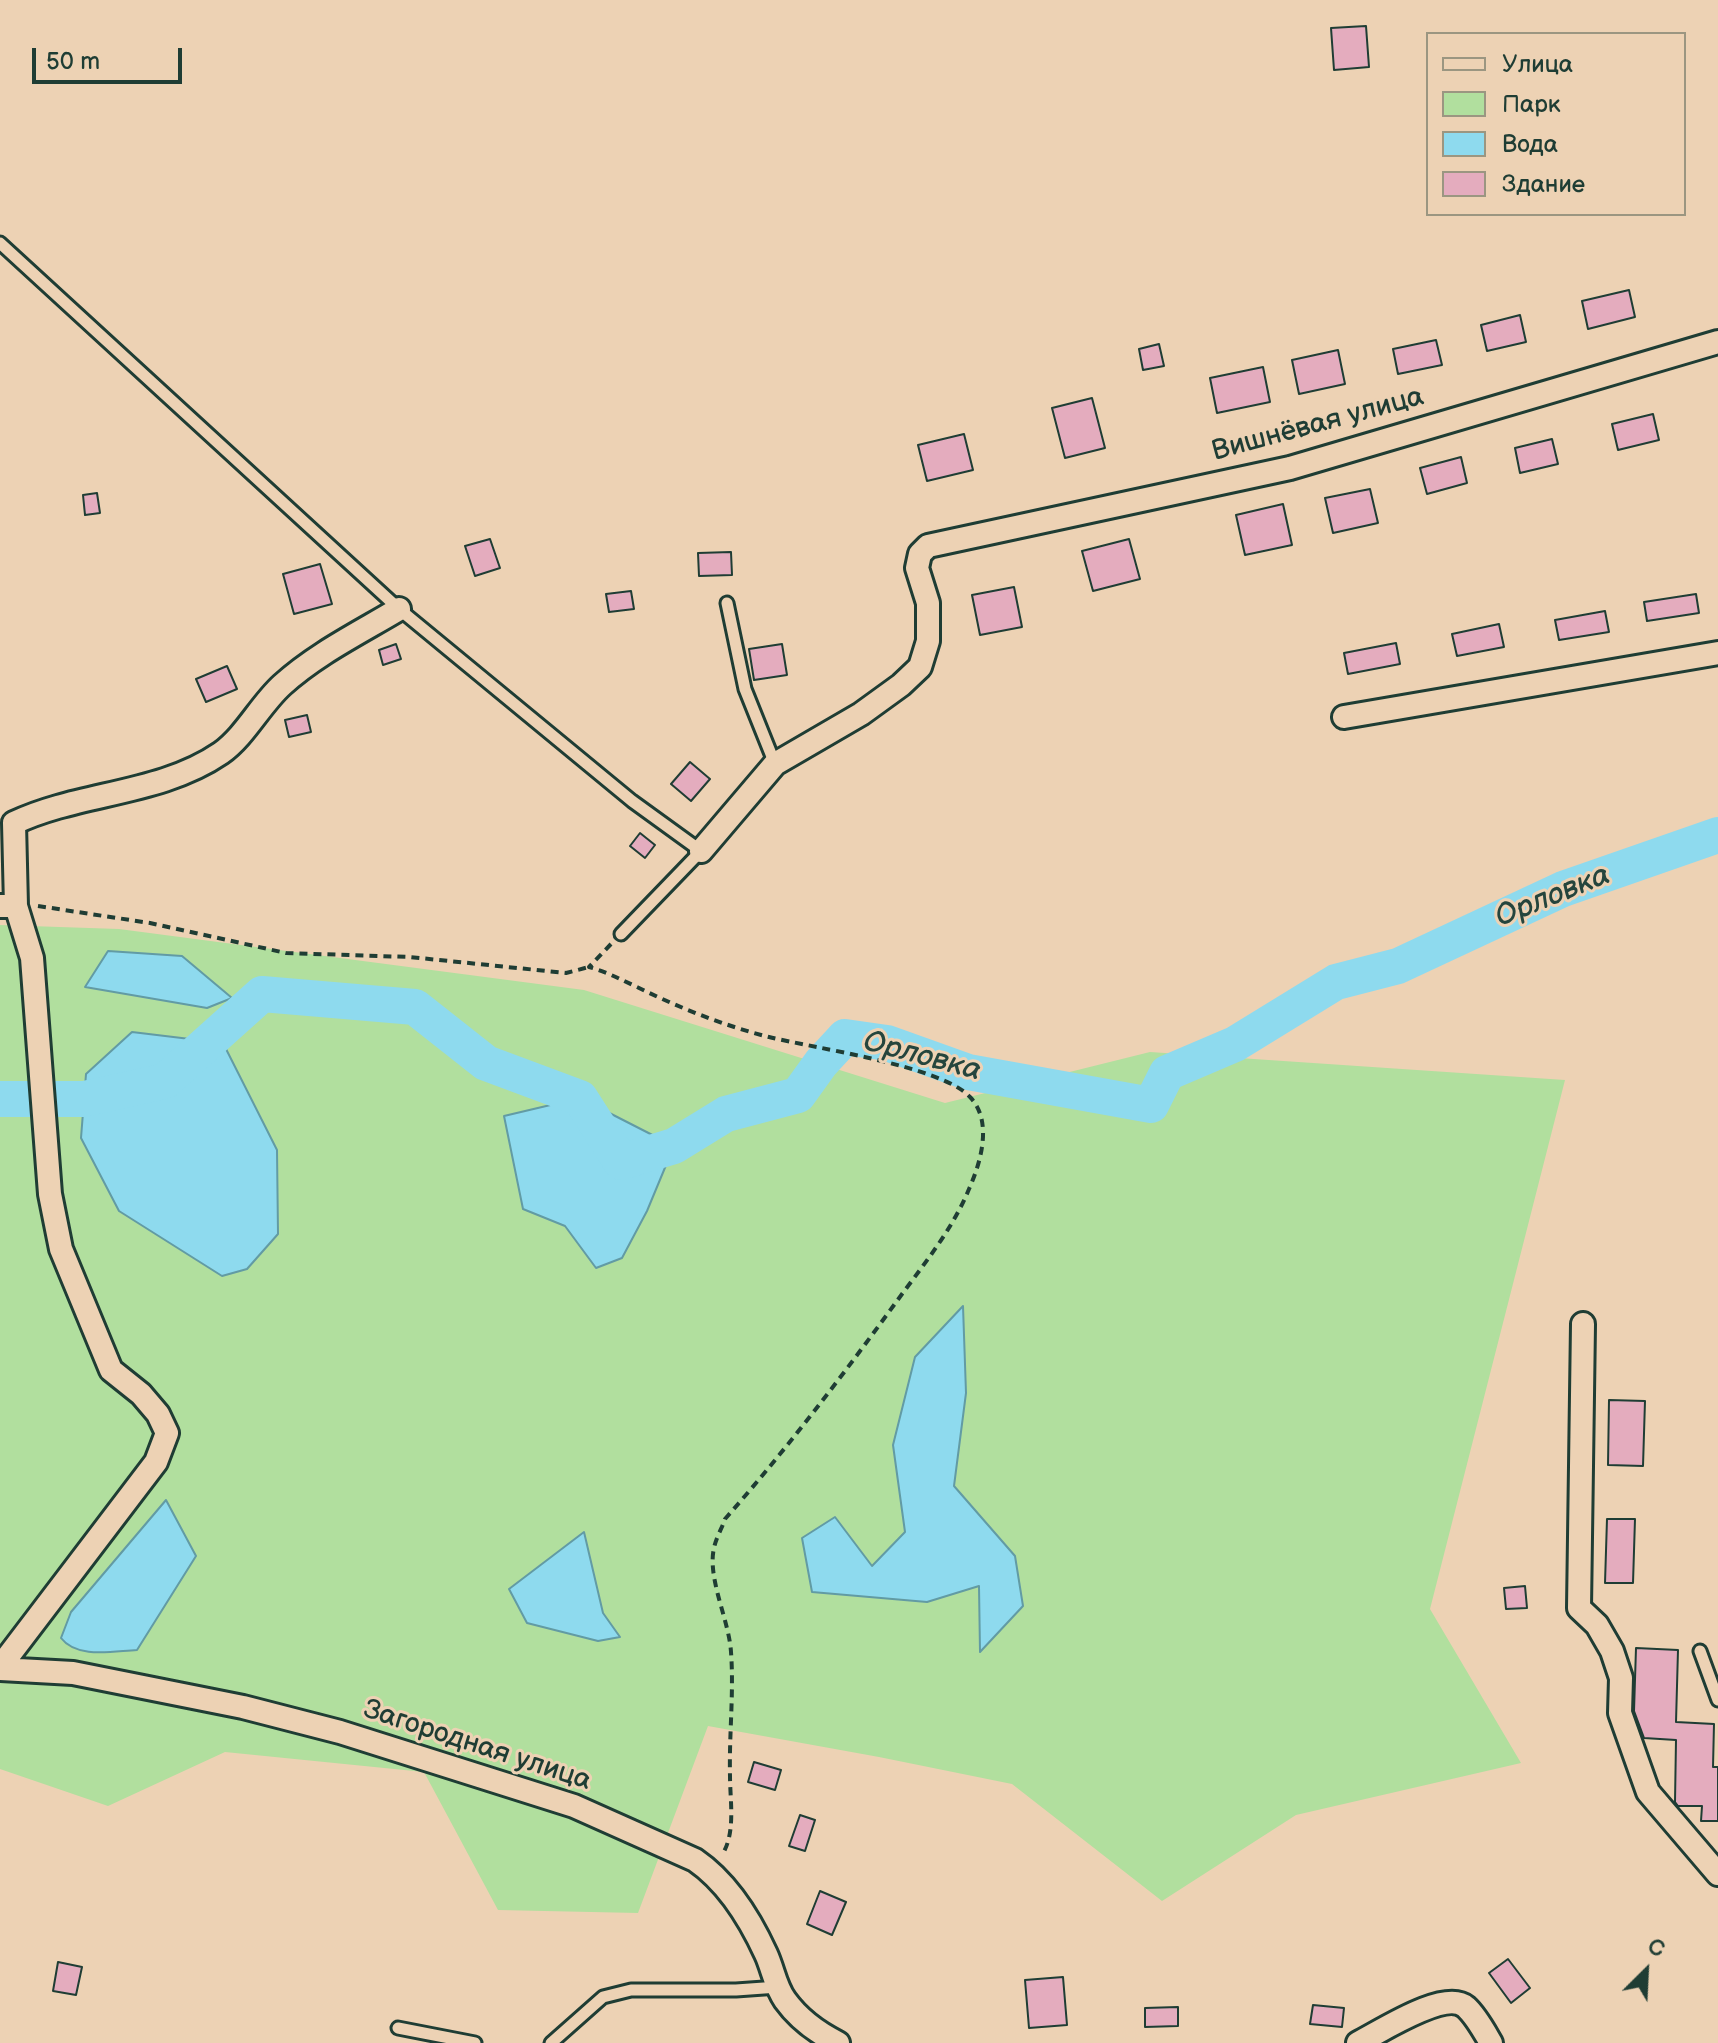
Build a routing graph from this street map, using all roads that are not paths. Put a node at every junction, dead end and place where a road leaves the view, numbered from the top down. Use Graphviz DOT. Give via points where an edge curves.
graph roads {
  1 [pos="0,243"];
  2 [pos="1718,342"];
  3 [pos="727,603"];
  4 [pos="399,609"];
  5 [pos="1718,653"];
  6 [pos="1344,717"];
  7 [pos="775,764"];
  8 [pos="7,822"];
  9 [pos="701,851"];
  10 [pos="8,906"];
  11 [pos="621,934"];
  12 [pos="1583,1324"];
  13 [pos="1700,1651"];
  14 [pos="0,1668"];
  15 [pos="1718,1700"];
  16 [pos="1713,1863"];
  17 [pos="778,1987"];
  18 [pos="398,2028"];
  19 [pos="475,2043"];
  20 [pos="551,2043"];
  21 [pos="838,2043"];
  22 [pos="1358,2043"];
  23 [pos="1491,2043"];
  1 -- 4 [label="lane"];
  2 -- 7 [label="street, Вишнёвая улица" via="1290,468 928,546 917,568 928,603 928,641 920,667 861,714"];
  3 -- 7 [label="lane" via="745,689"];
  4 -- 8 [label="street" via="281,686 222,752 177,776"];
  4 -- 9 [label="lane" via="632,801"];
  5 -- 6 [label="street"];
  7 -- 9 [label="street"];
  8 -- 10 [label="street"];
  9 -- 11 [label="lane"];
  10 -- 14 [label="street" via="32,958 50,1194 61,1249 111,1370 141,1394 167,1433 156,1462"];
  12 -- 16 [label="street" via="1579,1608 1612,1651 1621,1678 1620,1713 1648,1792"];
  13 -- 15 [label="lane"];
  14 -- 17 [label="street, Загородная улица" via="73,1673 243,1707 574,1806 711,1871 742,1909"];
  17 -- 20 [label="lane" via="631,1990 603,1997"];
  17 -- 21 [label="street, Загородная улица" via="786,2002 819,2033"];
  18 -- 19 [label="lane"];
  22 -- 23 [label="street" via="1450,2001 1465,2005"];
}
